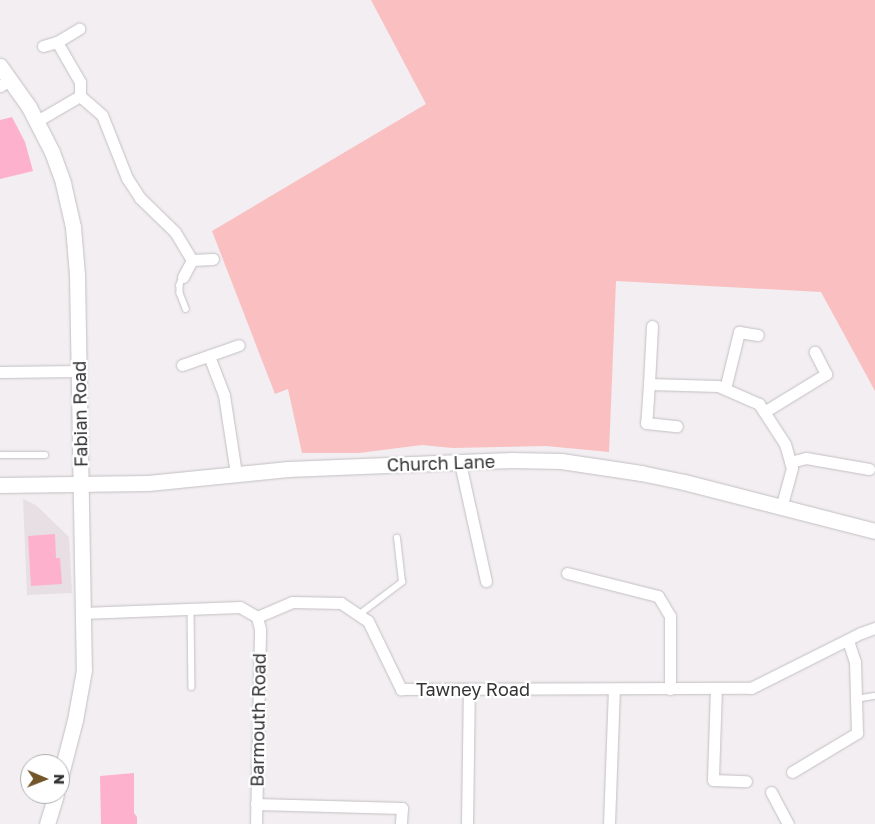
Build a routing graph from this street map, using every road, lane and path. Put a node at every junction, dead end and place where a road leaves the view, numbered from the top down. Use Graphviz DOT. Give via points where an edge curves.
graph roads {
  1 [pos="78,29"];
  2 [pos="57,42"];
  3 [pos="43,46"];
  4 [pos="0,66"];
  5 [pos="5,82"];
  6 [pos="80,96"];
  7 [pos="37,121"];
  8 [pos="213,259"];
  9 [pos="192,260"];
  10 [pos="183,277"];
  11 [pos="186,309"];
  12 [pos="652,326"];
  13 [pos="758,335"];
  14 [pos="238,345"];
  15 [pos="815,352"];
  16 [pos="209,356"];
  17 [pos="182,365"];
  18 [pos="0,372"];
  19 [pos="79,372"];
  20 [pos="649,384"];
  21 [pos="725,389"];
  22 [pos="764,412"];
  23 [pos="676,426"];
  24 [pos="0,455"];
  25 [pos="45,455"];
  26 [pos="790,462"];
  27 [pos="460,463"];
  28 [pos="869,468"];
  29 [pos="236,473"];
  30 [pos="80,484"];
  31 [pos="0,485"];
  32 [pos="782,508"];
  33 [pos="875,531"];
  34 [pos="397,538"];
  35 [pos="567,573"];
  36 [pos="486,581"];
  37 [pos="192,610"];
  38 [pos="82,612"];
  39 [pos="360,614"];
  40 [pos="257,617"];
  41 [pos="875,628"];
  42 [pos="848,640"];
  43 [pos="192,687"];
  44 [pos="716,688"];
  45 [pos="469,689"];
  46 [pos="614,689"];
  47 [pos="670,689"];
  48 [pos="875,696"];
  49 [pos="856,699"];
  50 [pos="67,754"];
  51 [pos="792,772"];
  52 [pos="746,781"];
  53 [pos="771,792"];
  54 [pos="53,804"];
  55 [pos="256,804"];
  56 [pos="47,824"];
  57 [pos="256,824"];
  58 [pos="402,824"];
  59 [pos="467,824"];
  60 [pos="609,824"];
  61 [pos="788,824"];
  1 -- 2 [label="street"];
  2 -- 3 [label="street"];
  2 -- 6 [label="street" via="80,82"];
  4 -- 5 [label="street, Fabian Road"];
  5 -- 7 [label="street, Fabian Road"];
  6 -- 7 [label="street"];
  6 -- 9 [label="street" via="102,115 133,188 175,232"];
  7 -- 19 [label="street, Fabian Road" via="63,183 73,227"];
  8 -- 9 [label="street"];
  9 -- 10 [label="street"];
  10 -- 11 [label="lane" via="180,292"];
  12 -- 20 [label="street"];
  13 -- 21 [label="street" via="739,332"];
  14 -- 16 [label="street"];
  15 -- 22 [label="street" via="826,374"];
  16 -- 17 [label="street"];
  16 -- 29 [label="street" via="224,395"];
  18 -- 19 [label="street"];
  19 -- 30 [label="street, Fabian Road"];
  20 -- 21 [label="street" via="718,386"];
  20 -- 23 [label="street" via="646,423"];
  21 -- 22 [label="street" via="759,404"];
  22 -- 26 [label="street" via="785,444"];
  24 -- 25 [label="lane"];
  26 -- 28 [label="street" via="806,458"];
  26 -- 32 [label="street" via="792,468"];
  27 -- 29 [label="street, Church Lane"];
  27 -- 32 [label="street, Church Lane" via="561,461 641,473"];
  27 -- 36 [label="street"];
  29 -- 30 [label="street, Church Lane" via="186,481"];
  30 -- 31 [label="street, Church Lane"];
  30 -- 38 [label="street, Fabian Road"];
  32 -- 33 [label="street, Church Lane"];
  34 -- 39 [label="lane" via="402,582"];
  35 -- 47 [label="street" via="658,596 670,616"];
  37 -- 38 [label="street"];
  37 -- 40 [label="street" via="240,607"];
  37 -- 43 [label="lane"];
  38 -- 50 [label="street, Fabian Road" via="84,670"];
  39 -- 40 [label="street, Tawney Road" via="341,603 292,602"];
  39 -- 45 [label="street, Tawney Road" via="368,621 401,689"];
  40 -- 55 [label="street, Barmouth Road" via="260,629"];
  41 -- 42 [label="street, Tawney Road"];
  42 -- 44 [label="street, Tawney Road" via="751,688"];
  42 -- 49 [label="street" via="855,662"];
  44 -- 47 [label="street, Tawney Road"];
  44 -- 52 [label="street" via="713,780"];
  45 -- 46 [label="street, Tawney Road"];
  45 -- 59 [label="street"];
  46 -- 47 [label="street, Tawney Road"];
  46 -- 60 [label="street"];
  48 -- 49 [label="lane"];
  49 -- 51 [label="street" via="857,733"];
  53 -- 61 [label="street"];
  54 -- 56 [label="street"];
  55 -- 57 [label="street, Barmouth Road"];
  55 -- 58 [label="street" via="402,808"];
}
